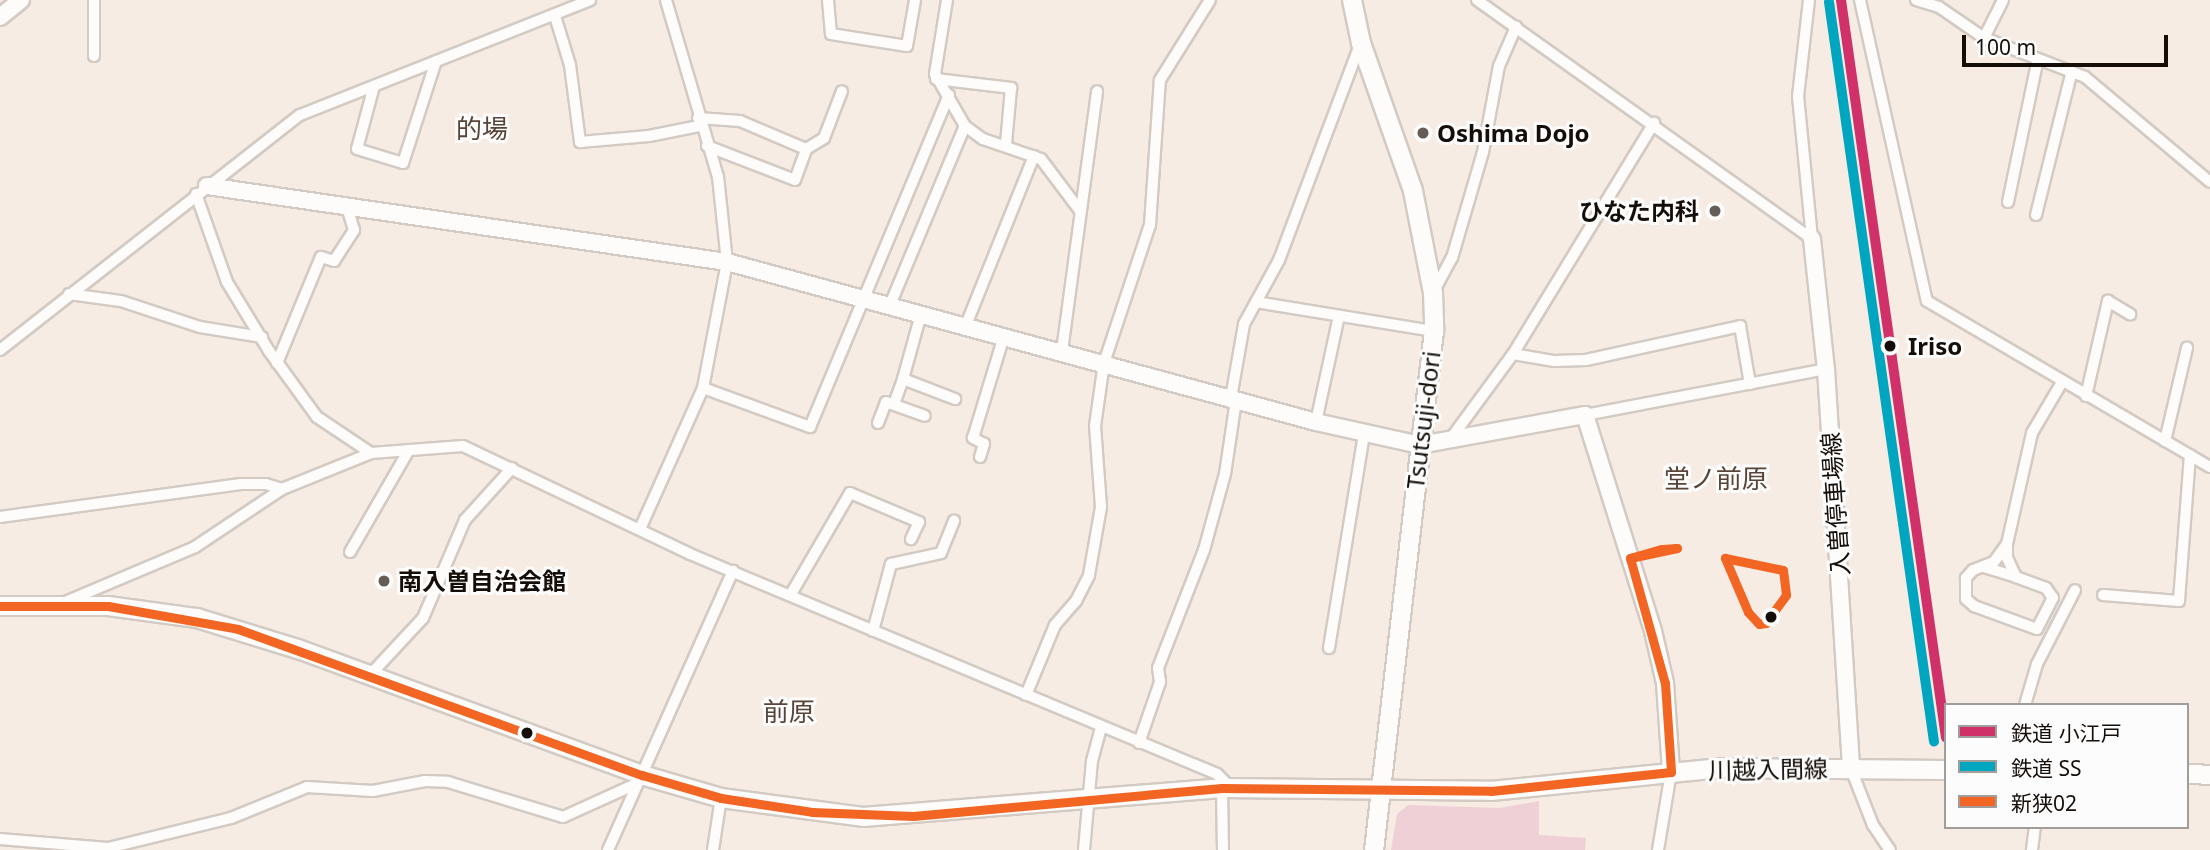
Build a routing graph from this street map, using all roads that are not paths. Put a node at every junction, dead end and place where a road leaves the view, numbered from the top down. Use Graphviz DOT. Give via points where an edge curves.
graph roads {
  1 [pos="21,0"];
  2 [pos="93,0"];
  3 [pos="590,0"];
  4 [pos="666,0"];
  5 [pos="828,0"];
  6 [pos="915,0"];
  7 [pos="947,0"];
  8 [pos="1210,0"];
  9 [pos="1352,0"];
  10 [pos="1477,0"];
  11 [pos="1809,0"];
  12 [pos="1860,0"];
  13 [pos="1916,0"];
  14 [pos="2003,0"];
  15 [pos="555,16"];
  16 [pos="0,17"];
  17 [pos="1516,27"];
  18 [pos="1984,38"];
  19 [pos="1361,43"];
  20 [pos="94,56"];
  21 [pos="2038,59"];
  22 [pos="436,61"];
  23 [pos="2071,71"];
  24 [pos="936,79"];
  25 [pos="374,86"];
  26 [pos="842,91"];
  27 [pos="1097,91"];
  28 [pos="949,95"];
  29 [pos="698,122"];
  30 [pos="1654,123"];
  31 [pos="965,126"];
  32 [pos="1006,144"];
  33 [pos="707,146"];
  34 [pos="806,149"];
  35 [pos="1034,156"];
  36 [pos="2210,182"];
  37 [pos="202,190"];
  38 [pos="2008,202"];
  39 [pos="346,208"];
  40 [pos="1081,212"];
  41 [pos="2036,215"];
  42 [pos="1812,239"];
  43 [pos="727,262"];
  44 [pos="1433,293"];
  45 [pos="69,294"];
  46 [pos="865,298"];
  47 [pos="1256,302"];
  48 [pos="890,305"];
  49 [pos="922,314"];
  50 [pos="2130,314"];
  51 [pos="1339,316"];
  52 [pos="966,325"];
  53 [pos="1434,331"];
  54 [pos="1004,336"];
  55 [pos="262,337"];
  56 [pos="2188,348"];
  57 [pos="0,350"];
  58 [pos="1062,351"];
  59 [pos="1513,354"];
  60 [pos="277,363"];
  61 [pos="1104,363"];
  62 [pos="1826,369"];
  63 [pos="903,379"];
  64 [pos="2062,382"];
  65 [pos="1750,384"];
  66 [pos="703,388"];
  67 [pos="2086,396"];
  68 [pos="955,399"];
  69 [pos="1233,399"];
  70 [pos="894,404"];
  71 [pos="1585,415"];
  72 [pos="925,416"];
  73 [pos="1316,422"];
  74 [pos="878,423"];
  75 [pos="1364,434"];
  76 [pos="2165,441"];
  77 [pos="1448,442"];
  78 [pos="1420,445"];
  79 [pos="409,450"];
  80 [pos="372,453"];
  81 [pos="2190,455"];
  82 [pos="980,457"];
  83 [pos="2210,467"];
  84 [pos="512,468"];
  85 [pos="282,489"];
  86 [pos="0,517"];
  87 [pos="954,521"];
  88 [pos="640,529"];
  89 [pos="911,539"];
  90 [pos="2007,544"];
  91 [pos="350,552"];
  92 [pos="1981,566"];
  93 [pos="733,571"];
  94 [pos="2016,576"];
  95 [pos="2075,590"];
  96 [pos="791,594"];
  97 [pos="2103,596"];
  98 [pos="62,603"];
  99 [pos="0,606"];
  100 [pos="873,631"];
  101 [pos="1329,648"];
  102 [pos="370,675"];
  103 [pos="1026,695"];
  104 [pos="2026,703"];
  105 [pos="1101,727"];
  106 [pos="1139,743"];
  107 [pos="1851,769"];
  108 [pos="1944,770"];
  109 [pos="1671,772"];
  110 [pos="2189,774"];
  111 [pos="2210,775"];
  112 [pos="640,779"];
  113 [pos="1226,788"];
  114 [pos="1382,790"];
  115 [pos="721,798"];
  116 [pos="1087,800"];
  117 [pos="2035,829"];
  118 [pos="0,839"];
  119 [pos="106,849"];
  120 [pos="608,850"];
  121 [pos="713,850"];
  122 [pos="1084,850"];
  123 [pos="1223,850"];
  124 [pos="1374,850"];
  125 [pos="1658,850"];
  126 [pos="1890,850"];
  127 [pos="2032,850"];
  1 -- 16 [label="street"];
  2 -- 20 [label="street"];
  3 -- 15 [label="street"];
  4 -- 29 [label="street"];
  5 -- 6 [label="street" via="831,34 907,46"];
  7 -- 24 [label="street"];
  8 -- 61 [label="street" via="1160,80 1150,225"];
  9 -- 19 [label="main road, Tsutsuji-dori"];
  10 -- 17 [label="street"];
  11 -- 42 [label="street" via="1798,96"];
  12 -- 64 [label="street" via="1886,130 1909,209 1923,293 1951,318"];
  13 -- 18 [label="street" via="1939,7"];
  14 -- 18 [label="street"];
  15 -- 22 [label="street"];
  15 -- 29 [label="street" via="569,65 580,142 649,136"];
  17 -- 30 [label="street"];
  17 -- 44 [label="street" via="1499,66 1483,152 1452,258"];
  18 -- 21 [label="street"];
  19 -- 44 [label="main road, Tsutsuji-dori" via="1413,191"];
  19 -- 47 [label="street" via="1279,260"];
  21 -- 23 [label="street"];
  21 -- 38 [label="street"];
  22 -- 25 [label="street"];
  22 -- 25 [label="street" via="403,163 358,149"];
  23 -- 36 [label="street" via="2160,136"];
  23 -- 41 [label="street"];
  24 -- 28 [label="street"];
  24 -- 32 [label="street" via="1011,88"];
  25 -- 37 [label="street" via="300,116"];
  26 -- 34 [label="street" via="824,138"];
  27 -- 40 [label="street"];
  28 -- 31 [label="street"];
  28 -- 46 [label="street"];
  29 -- 33 [label="street"];
  29 -- 34 [label="street" via="740,121"];
  30 -- 42 [label="street"];
  30 -- 59 [label="street"];
  31 -- 32 [label="street" via="983,139"];
  31 -- 48 [label="street"];
  32 -- 35 [label="street"];
  33 -- 34 [label="street" via="795,180"];
  33 -- 43 [label="street" via="718,177"];
  35 -- 40 [label="street" via="1049,167"];
  35 -- 52 [label="street"];
  37 -- 39 [label="street"];
  37 -- 45 [label="street"];
  37 -- 55 [label="street" via="227,282"];
  39 -- 43 [label="street"];
  39 -- 60 [label="street" via="354,230 334,261 321,257"];
  40 -- 58 [label="street"];
  42 -- 62 [label="street, 入曽停車場線"];
  43 -- 46 [label="street"];
  43 -- 66 [label="street"];
  44 -- 53 [label="main road, Tsutsuji-dori"];
  45 -- 55 [label="street" via="121,301 200,327"];
  45 -- 57 [label="street"];
  46 -- 48 [label="street"];
  46 -- 66 [label="street" via="810,427"];
  47 -- 51 [label="street"];
  47 -- 69 [label="street" via="1241,334"];
  48 -- 49 [label="street"];
  49 -- 52 [label="street"];
  49 -- 63 [label="street"];
  50 -- 67 [label="street" via="2108,301"];
  51 -- 53 [label="street"];
  51 -- 73 [label="street"];
  52 -- 54 [label="street"];
  53 -- 78 [label="main road, Tsutsuji-dori"];
  54 -- 58 [label="street"];
  54 -- 82 [label="street" via="973,438 984,444"];
  55 -- 60 [label="street"];
  56 -- 76 [label="street"];
  58 -- 61 [label="street"];
  59 -- 65 [label="street" via="1554,361 1586,359 1740,326"];
  59 -- 77 [label="street"];
  60 -- 80 [label="street" via="317,417"];
  61 -- 69 [label="street"];
  61 -- 103 [label="street" via="1095,426 1101,507 1097,543 1089,575 1076,601 1055,625"];
  62 -- 65 [label="street"];
  62 -- 107 [label="street, 入曽停車場線"];
  63 -- 68 [label="street"];
  63 -- 70 [label="street"];
  64 -- 67 [label="street"];
  64 -- 90 [label="street" via="2032,433"];
  65 -- 71 [label="street"];
  66 -- 88 [label="street"];
  67 -- 76 [label="street"];
  69 -- 73 [label="street"];
  69 -- 106 [label="street" via="1225,474 1204,550 1158,668 1160,682"];
  70 -- 72 [label="street"];
  70 -- 74 [label="street" via="886,402"];
  71 -- 77 [label="street"];
  71 -- 109 [label="street" via="1653,631 1665,682"];
  73 -- 75 [label="street"];
  75 -- 78 [label="street"];
  75 -- 101 [label="street"];
  76 -- 81 [label="street"];
  77 -- 78 [label="street"];
  78 -- 114 [label="main road, Tsutsuji-dori"];
  79 -- 80 [label="street"];
  79 -- 84 [label="street" via="463,446"];
  79 -- 91 [label="street"];
  80 -- 85 [label="street"];
  81 -- 83 [label="street"];
  81 -- 97 [label="street" via="2179,601"];
  84 -- 88 [label="street"];
  84 -- 102 [label="street" via="465,520 424,618"];
  85 -- 86 [label="street" via="241,484"];
  85 -- 98 [label="street" via="195,547"];
  87 -- 100 [label="street" via="941,553 891,564"];
  88 -- 93 [label="street"];
  89 -- 96 [label="street" via="919,522 850,493"];
  90 -- 92 [label="street" via="1994,562"];
  90 -- 94 [label="street" via="2007,558"];
  92 -- 94 [label="street"];
  92 -- 94 [label="street" via="1966,578 1966,599 1974,607 2037,629 2053,598 2046,588"];
  93 -- 96 [label="street"];
  93 -- 112 [label="street"];
  95 -- 104 [label="street" via="2037,664"];
  96 -- 100 [label="street"];
  98 -- 99 [label="main road, 川越入間線"];
  98 -- 102 [label="main road, 川越入間線" via="197,618"];
  100 -- 103 [label="street"];
  102 -- 112 [label="main road, 川越入間線"];
  103 -- 105 [label="street"];
  105 -- 106 [label="street"];
  105 -- 116 [label="street"];
  106 -- 113 [label="street" via="1217,774"];
  107 -- 108 [label="main road, 川越入間線"];
  107 -- 109 [label="main road, 川越入間線"];
  107 -- 126 [label="street" via="1873,825"];
  109 -- 114 [label="main road, 川越入間線" via="1491,791"];
  109 -- 125 [label="street"];
  110 -- 111 [label="main road"];
  112 -- 115 [label="main road, 川越入間線"];
  112 -- 119 [label="street" via="563,817 447,782 402,783 373,791 307,788 231,818"];
  112 -- 120 [label="street"];
  113 -- 114 [label="main road, 川越入間線"];
  113 -- 116 [label="main road, 川越入間線"];
  113 -- 123 [label="street"];
  114 -- 124 [label="main road, Tsutsuji-dori"];
  115 -- 116 [label="main road, 川越入間線" via="863,817"];
  115 -- 121 [label="street"];
  116 -- 122 [label="street"];
  117 -- 127 [label="street"];
  118 -- 119 [label="street"];
}
